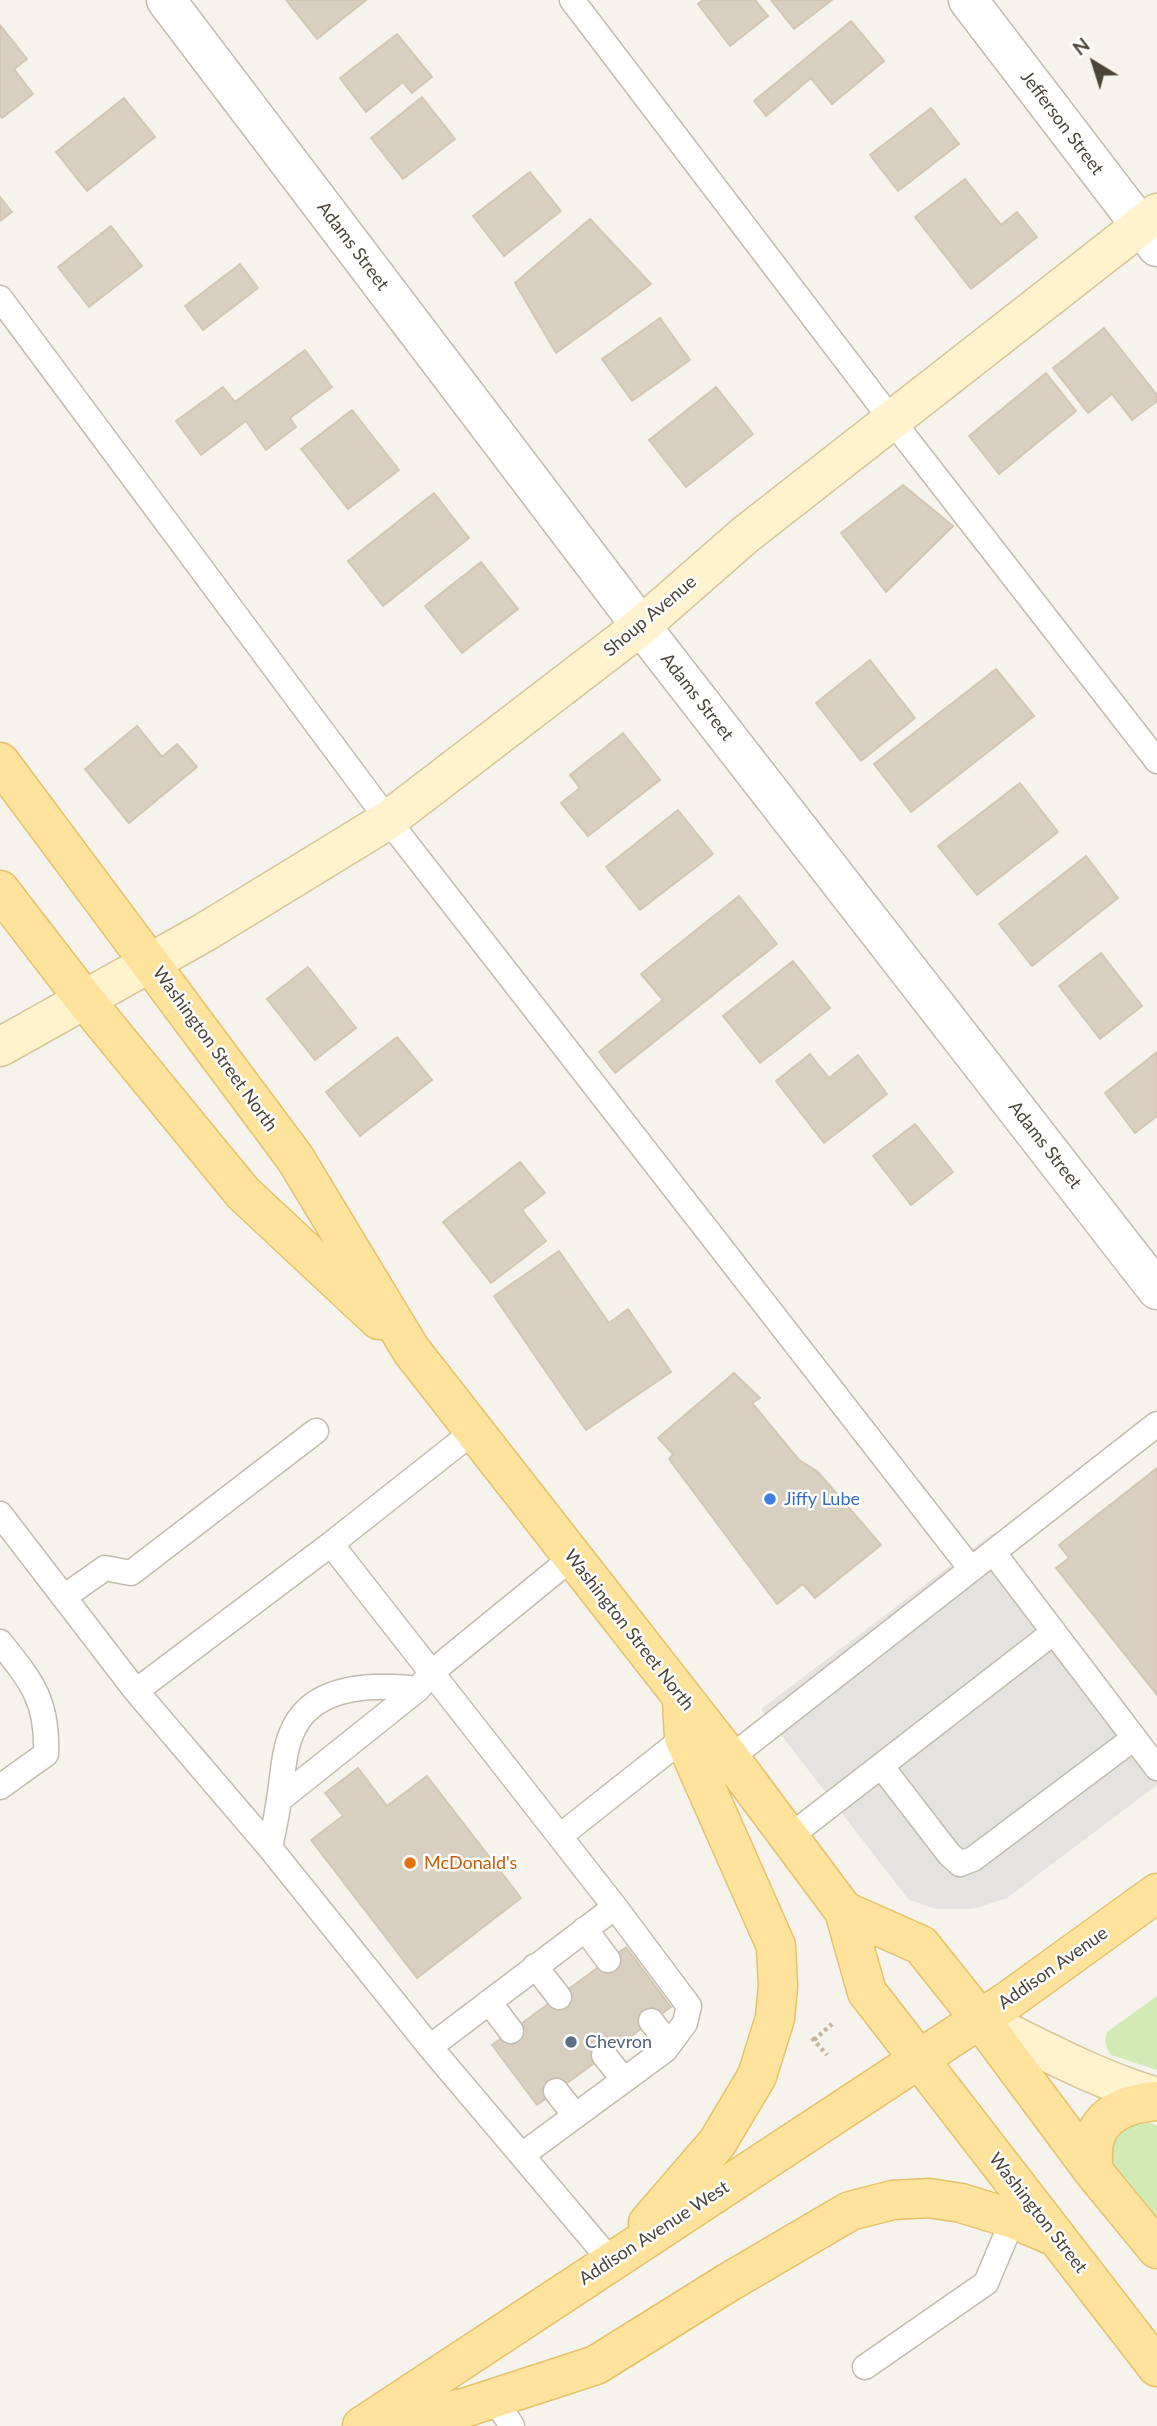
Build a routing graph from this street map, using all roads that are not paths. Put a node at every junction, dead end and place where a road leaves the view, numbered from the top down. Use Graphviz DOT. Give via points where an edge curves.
graph roads {
  1 [pos="166,0"];
  2 [pos="572,0"];
  3 [pos="968,0"];
  4 [pos="1152,229"];
  5 [pos="0,298"];
  6 [pos="891,419"];
  7 [pos="641,626"];
  8 [pos="1157,761"];
  9 [pos="0,762"];
  10 [pos="387,820"];
  11 [pos="0,890"];
  12 [pos="151,962"];
  13 [pos="101,990"];
  14 [pos="0,1047"];
  15 [pos="1157,1290"];
  16 [pos="411,1350"];
  17 [pos="1157,1424"];
  18 [pos="474,1431"];
  19 [pos="316,1432"];
  20 [pos="0,1514"];
  21 [pos="331,1544"];
  22 [pos="993,1552"];
  23 [pos="573,1557"];
  24 [pos="971,1569"];
  25 [pos="64,1597"];
  26 [pos="1054,1632"];
  27 [pos="0,1642"];
  28 [pos="425,1680"];
  29 [pos="136,1692"];
  30 [pos="682,1699"];
  31 [pos="684,1738"];
  32 [pos="1134,1738"];
  33 [pos="730,1758"];
  34 [pos="882,1767"];
  35 [pos="1157,1768"];
  36 [pos="0,1787"];
  37 [pos="279,1800"];
  38 [pos="560,1836"];
  39 [pos="789,1837"];
  40 [pos="270,1848"];
  41 [pos="1157,1893"];
  42 [pos="615,1907"];
  43 [pos="844,1911"];
  44 [pos="585,1929"];
  45 [pos="608,1960"];
  46 [pos="536,1966"];
  47 [pos="559,1997"];
  48 [pos="489,2001"];
  49 [pos="980,2019"];
  50 [pos="651,2021"];
  51 [pos="511,2031"];
  52 [pos="669,2044"];
  53 [pos="430,2047"];
  54 [pos="932,2051"];
  55 [pos="604,2055"];
  56 [pos="624,2080"];
  57 [pos="556,2091"];
  58 [pos="1157,2099"];
  59 [pos="575,2115"];
  60 [pos="522,2155"];
  61 [pos="1093,2171"];
  62 [pos="1013,2219"];
  63 [pos="1059,2238"];
  64 [pos="1157,2249"];
  65 [pos="616,2259"];
  66 [pos="865,2367"];
  67 [pos="1157,2367"];
  68 [pos="503,2412"];
  69 [pos="362,2426"];
  70 [pos="386,2426"];
  1 -- 7 [label="street, Adams Street"];
  2 -- 6 [label="lane"];
  3 -- 4 [label="street, Jefferson Street"];
  4 -- 6 [label="street, Shoup Avenue"];
  5 -- 10 [label="lane"];
  6 -- 7 [label="street, Shoup Avenue" via="745,535"];
  6 -- 8 [label="lane"];
  7 -- 10 [label="street, Shoup Avenue"];
  7 -- 15 [label="street, Adams Street"];
  9 -- 12 [label="main road, Washington Street North"];
  10 -- 12 [label="street, Shoup Avenue"];
  10 -- 24 [label="lane"];
  11 -- 13 [label="main road, Washington Street North"];
  12 -- 13 [label="street, Shoup Avenue"];
  12 -- 16 [label="main road, Washington Street North" via="295,1157"];
  13 -- 14 [label="street, Shoup Avenue"];
  13 -- 16 [label="main road, Washington Street North" via="243,1193"];
  16 -- 18 [label="main road, Washington Street North"];
  17 -- 22 [label="lane"];
  18 -- 21 [label="lane"];
  18 -- 23 [label="main road, Washington Street North"];
  19 -- 25 [label="lane" via="131,1573 105,1569"];
  20 -- 25 [label="lane"];
  21 -- 28 [label="lane"];
  21 -- 29 [label="lane"];
  22 -- 24 [label="lane"];
  22 -- 26 [label="lane"];
  23 -- 28 [label="lane"];
  23 -- 30 [label="main road, Washington Street North"];
  24 -- 33 [label="lane"];
  25 -- 29 [label="lane"];
  26 -- 32 [label="lane"];
  26 -- 34 [label="lane"];
  27 -- 36 [label="lane" via="30,1679 44,1711 47,1733 46,1754"];
  28 -- 37 [label="lane"];
  28 -- 37 [label="lane" via="346,1690 316,1702 293,1729"];
  28 -- 38 [label="lane"];
  29 -- 40 [label="lane"];
  30 -- 31 [label="main road"];
  30 -- 33 [label="main road, Washington Street North"];
  31 -- 38 [label="lane"];
  31 -- 65 [label="main road" via="776,1946 775,2018 757,2076 717,2143"];
  32 -- 34 [label="lane" via="974,1859 960,1864"];
  32 -- 35 [label="lane"];
  33 -- 39 [label="main road, Washington Street North"];
  34 -- 39 [label="lane"];
  37 -- 40 [label="lane"];
  38 -- 42 [label="lane"];
  39 -- 43 [label="main road, Washington Street North"];
  40 -- 53 [label="lane"];
  41 -- 49 [label="main road, Addison Avenue"];
  42 -- 44 [label="lane"];
  42 -- 52 [label="lane" via="689,2006 685,2023"];
  43 -- 49 [label="main road, Washington Street North" via="921,1945"];
  43 -- 54 [label="main road, Washington Street North" via="867,1992"];
  44 -- 45 [label="lane"];
  44 -- 46 [label="lane"];
  46 -- 47 [label="lane"];
  46 -- 48 [label="lane"];
  48 -- 51 [label="lane"];
  48 -- 53 [label="lane"];
  49 -- 54 [label="main road, Addison Avenue"];
  49 -- 58 [label="street"];
  49 -- 61 [label="main road"];
  50 -- 52 [label="lane"];
  52 -- 56 [label="lane"];
  53 -- 60 [label="lane"];
  54 -- 63 [label="main road, Washington Street"];
  54 -- 65 [label="main road, Addison Avenue West"];
  55 -- 56 [label="lane"];
  56 -- 59 [label="lane"];
  57 -- 59 [label="lane"];
  58 -- 61 [label="main road" via="1132,2104 1107,2118 1094,2141"];
  59 -- 60 [label="lane"];
  60 -- 65 [label="lane"];
  61 -- 64 [label="main road"];
  62 -- 63 [label="main road"];
  62 -- 66 [label="lane" via="986,2283"];
  62 -- 68 [label="main road" via="929,2198 893,2200 850,2211 596,2365"];
  63 -- 67 [label="main road, Washington Street"];
  65 -- 69 [label="main road, Addison Avenue West"];
  68 -- 70 [label="main road" via="467,2407"];
}
